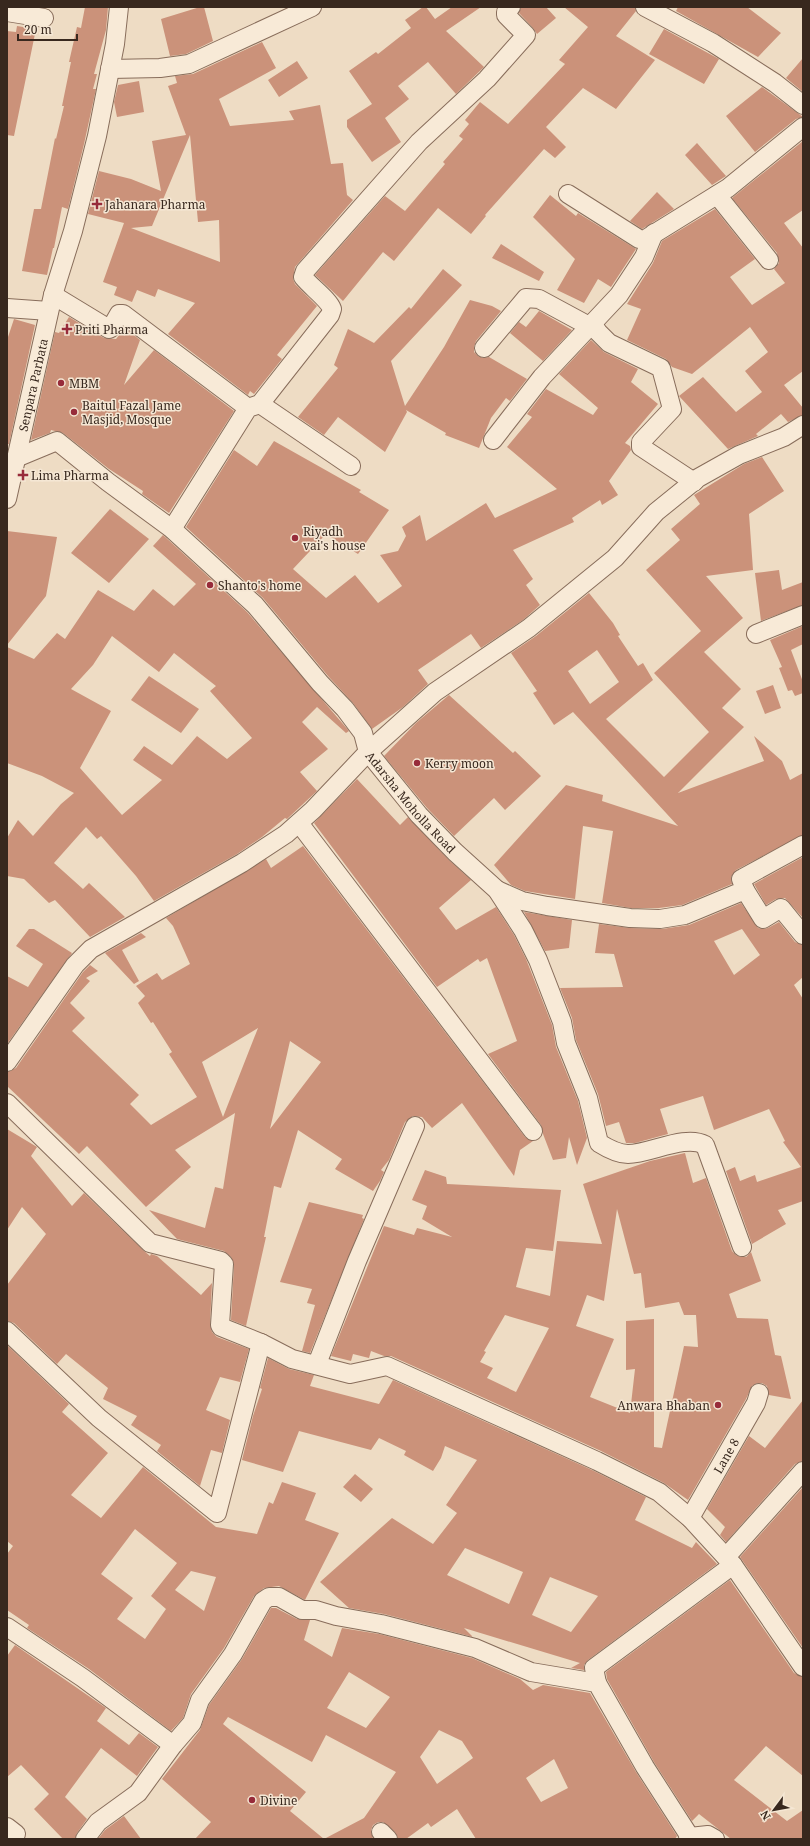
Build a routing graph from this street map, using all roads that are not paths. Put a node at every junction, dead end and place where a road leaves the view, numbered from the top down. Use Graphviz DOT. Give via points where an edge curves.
graph roads {
  1 [pos="118,7"];
  2 [pos="312,7"];
  3 [pos="512,7"];
  4 [pos="645,7"];
  5 [pos="7,12"];
  6 [pos="44,18"];
  7 [pos="110,68"];
  8 [pos="803,105"];
  9 [pos="803,127"];
  10 [pos="568,194"];
  11 [pos="717,195"];
  12 [pos="654,233"];
  13 [pos="769,260"];
  14 [pos="51,303"];
  15 [pos="7,308"];
  16 [pos="591,325"];
  17 [pos="484,348"];
  18 [pos="254,406"];
  19 [pos="803,425"];
  20 [pos="493,440"];
  21 [pos="16,458"];
  22 [pos="351,466"];
  23 [pos="694,482"];
  24 [pos="7,500"];
  25 [pos="172,529"];
  26 [pos="803,615"];
  27 [pos="756,634"];
  28 [pos="368,752"];
  29 [pos="299,823"];
  30 [pos="803,845"];
  31 [pos="497,890"];
  32 [pos="745,890"];
  33 [pos="803,935"];
  34 [pos="7,1062"];
  35 [pos="7,1103"];
  36 [pos="415,1126"];
  37 [pos="533,1131"];
  38 [pos="742,1247"];
  39 [pos="7,1331"];
  40 [pos="261,1343"];
  41 [pos="317,1364"];
  42 [pos="758,1393"];
  43 [pos="803,1471"];
  44 [pos="690,1518"];
  45 [pos="730,1561"];
  46 [pos="7,1627"];
  47 [pos="803,1667"];
  48 [pos="597,1683"];
  49 [pos="172,1746"];
  50 [pos="689,1838"];
  51 [pos="85,1839"];
  52 [pos="715,1839"];
  1 -- 7 [label="street, Senpara Parbata"];
  2 -- 7 [label="street" via="189,64 160,68"];
  3 -- 18 [label="street" via="506,15 526,35 487,79 419,142 305,271 303,277 310,286 331,303 330,315"];
  4 -- 8 [label="street" via="713,43 775,83"];
  5 -- 6 [label="street"];
  7 -- 14 [label="street, Senpara Parbata" via="86,180"];
  9 -- 11 [label="street"];
  10 -- 12 [label="street" via="642,240"];
  11 -- 12 [label="street"];
  11 -- 13 [label="street"];
  12 -- 16 [label="street" via="644,257 619,295"];
  14 -- 15 [label="street"];
  14 -- 18 [label="street" via="108,329 112,328 120,314 123,314"];
  14 -- 21 [label="street, Senpara Parbata"];
  16 -- 17 [label="street" via="539,299 526,298"];
  16 -- 20 [label="street" via="542,377"];
  16 -- 23 [label="street" via="609,343 661,368 672,408 641,442 641,447"];
  18 -- 22 [label="street"];
  18 -- 25 [label="street"];
  19 -- 23 [label="street" via="784,437 739,455"];
  21 -- 24 [label="street, Senpara Parbata"];
  21 -- 25 [label="street, Adarsha Moholla Road" via="57,441"];
  23 -- 28 [label="street" via="656,512 615,558 529,628 435,692"];
  25 -- 28 [label="street, Adarsha Moholla Road" via="255,605 363,733"];
  26 -- 27 [label="street"];
  28 -- 29 [label="street"];
  28 -- 31 [label="street, Adarsha Moholla Road" via="419,815"];
  29 -- 34 [label="street" via="242,864 91,949 75,964"];
  29 -- 37 [label="street"];
  30 -- 32 [label="street" via="743,878"];
  31 -- 32 [label="street" via="522,901 547,906 630,918 660,919 685,915"];
  31 -- 38 [label="street, Adarsha Moholla Road" via="523,930 538,960 562,1022 566,1044 588,1098 599,1143 606,1148 628,1154 688,1142 705,1145"];
  32 -- 33 [label="street" via="763,919 781,908"];
  35 -- 40 [label="street" via="150,1243 221,1261 224,1264 220,1325"];
  36 -- 41 [label="street" via="357,1261"];
  39 -- 40 [label="street" via="99,1418 217,1513"];
  40 -- 41 [label="street" via="292,1359"];
  41 -- 44 [label="street" via="350,1374 388,1366 659,1492"];
  42 -- 44 [label="street, Lane 8" via="756,1403"];
  43 -- 45 [label="street"];
  44 -- 45 [label="street"];
  45 -- 47 [label="street"];
  45 -- 48 [label="street" via="594,1668"];
  46 -- 49 [label="street" via="83,1678"];
  48 -- 49 [label="street" via="531,1672 475,1648 381,1624 316,1610 302,1610 279,1597 270,1597 263,1601 233,1654 200,1700 192,1723"];
  48 -- 50 [label="street"];
  49 -- 51 [label="street" via="138,1793 98,1822"];
  50 -- 52 [label="street" via="708,1835"];
}
